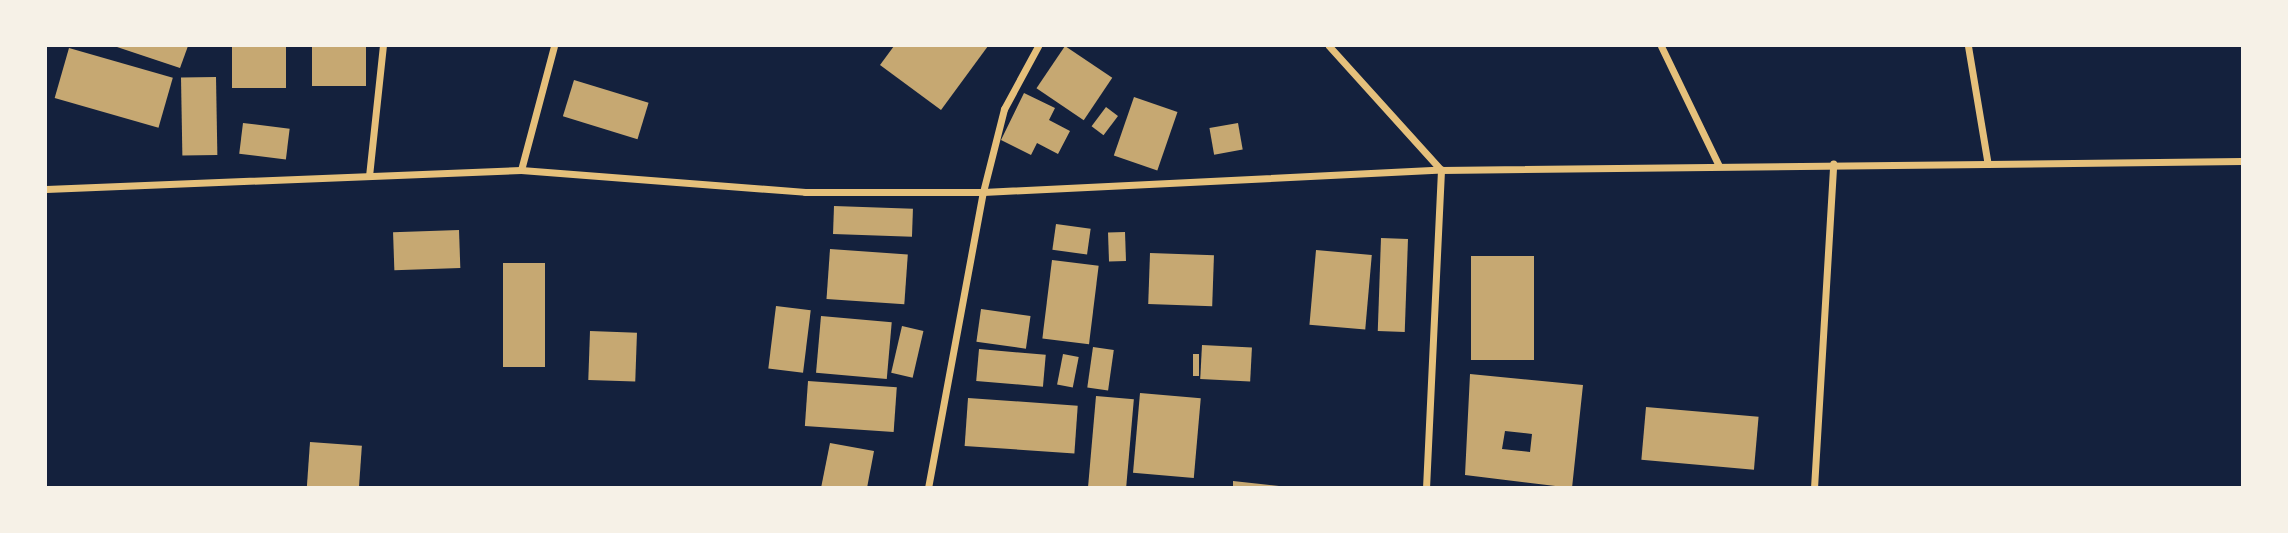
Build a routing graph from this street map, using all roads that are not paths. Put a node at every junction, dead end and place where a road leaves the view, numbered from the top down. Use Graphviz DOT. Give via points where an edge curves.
graph roads {
  1 [pos="383,46"];
  2 [pos="554,46"];
  3 [pos="1038,46"];
  4 [pos="1329,46"];
  5 [pos="1661,46"];
  6 [pos="1968,46"];
  7 [pos="1987,160"];
  8 [pos="2242,161"];
  9 [pos="1833,164"];
  10 [pos="1719,166"];
  11 [pos="521,170"];
  12 [pos="1441,170"];
  13 [pos="369,176"];
  14 [pos="46,189"];
  15 [pos="983,192"];
  16 [pos="928,488"];
  17 [pos="1426,488"];
  18 [pos="1814,488"];
  1 -- 13 [label="street"];
  2 -- 11 [label="street"];
  3 -- 15 [label="street" via="1004,109"];
  4 -- 12 [label="street"];
  5 -- 10 [label="street"];
  6 -- 7 [label="street"];
  7 -- 8 [label="street"];
  7 -- 9 [label="street"];
  9 -- 10 [label="street"];
  9 -- 18 [label="street"];
  10 -- 12 [label="street"];
  11 -- 13 [label="street"];
  11 -- 15 [label="street" via="806,192"];
  12 -- 15 [label="street"];
  12 -- 17 [label="street"];
  13 -- 14 [label="street"];
  15 -- 16 [label="street"];
}
